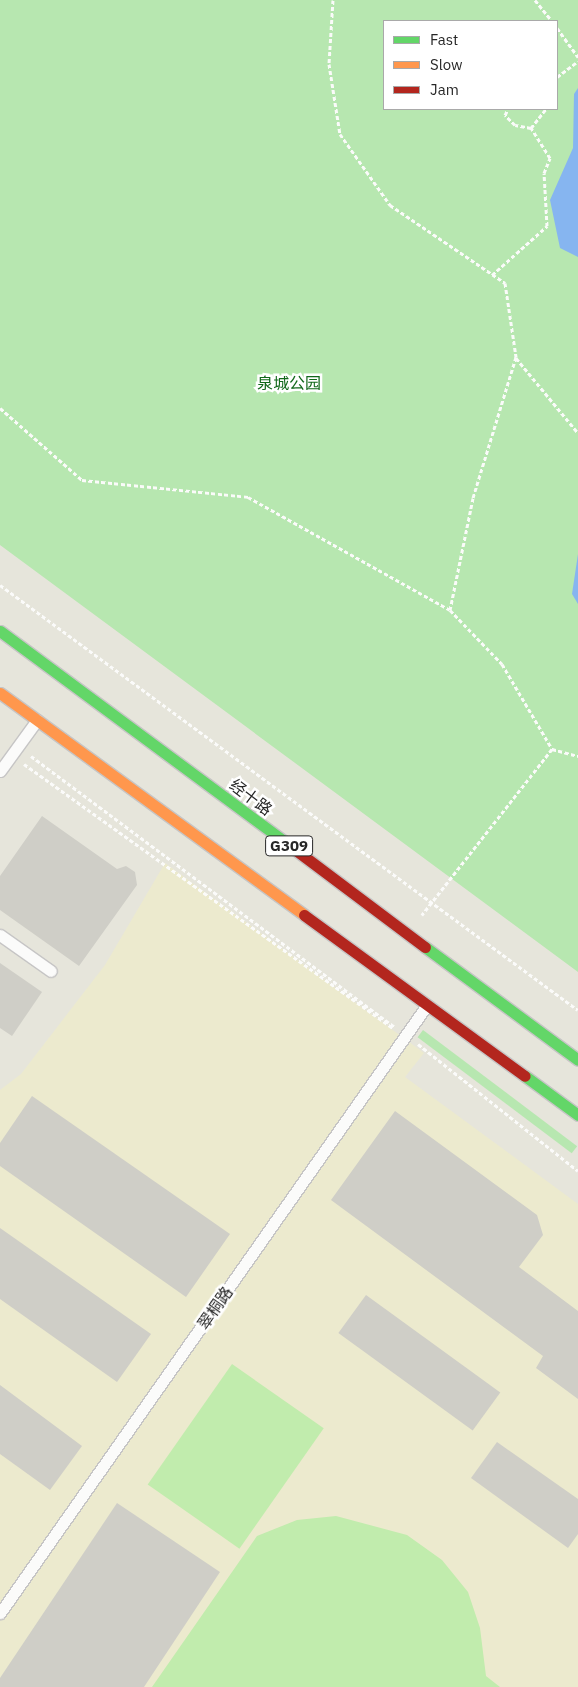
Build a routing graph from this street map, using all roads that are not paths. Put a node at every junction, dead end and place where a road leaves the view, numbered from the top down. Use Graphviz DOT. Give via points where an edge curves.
graph roads {
  1 [pos="0,631"];
  2 [pos="0,693"];
  3 [pos="37,720"];
  4 [pos="0,771"];
  5 [pos="0,935"];
  6 [pos="51,971"];
  7 [pos="429,1002"];
  8 [pos="578,1060"];
  9 [pos="578,1115"];
  10 [pos="0,1613"];
  1 -- 8 [label="highway, 经十路 / G309"];
  2 -- 3 [label="highway, G309"];
  3 -- 4 [label="lane"];
  3 -- 7 [label="highway, G309"];
  5 -- 6 [label="lane"];
  7 -- 9 [label="highway, G309"];
  7 -- 10 [label="lane, 翠桐路"];
}
